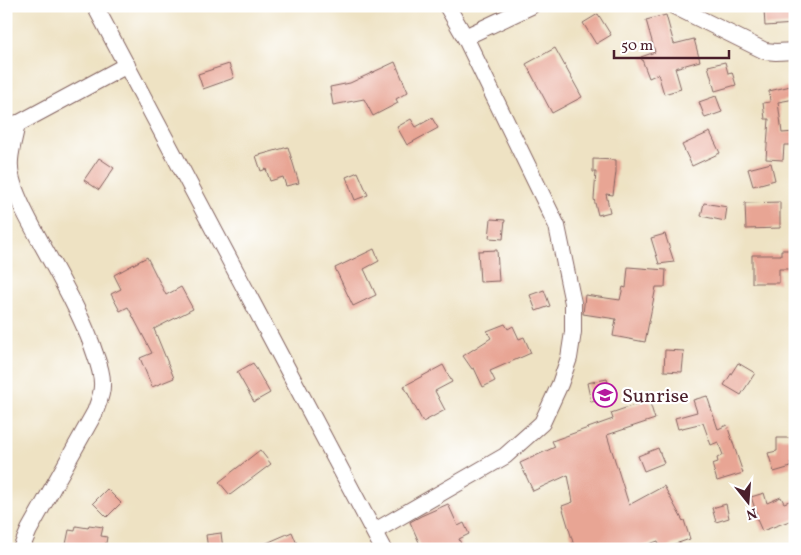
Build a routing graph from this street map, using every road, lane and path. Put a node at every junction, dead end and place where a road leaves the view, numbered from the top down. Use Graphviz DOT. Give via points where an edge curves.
graph roads {
  1 [pos="96,6"];
  2 [pos="447,6"];
  3 [pos="531,6"];
  4 [pos="674,6"];
  5 [pos="465,37"];
  6 [pos="795,51"];
  7 [pos="126,65"];
  8 [pos="12,126"];
  9 [pos="375,531"];
  10 [pos="21,549"];
  11 [pos="383,549"];
  1 -- 7 [label="street"];
  2 -- 5 [label="street"];
  3 -- 5 [label="street"];
  4 -- 6 [label="street" via="765,51"];
  5 -- 9 [label="street" via="557,226 573,302 569,358 542,423 506,456"];
  7 -- 8 [label="street"];
  7 -- 9 [label="street"];
  8 -- 10 [label="street" via="11,179 72,299 96,358 102,384 95,412"];
  9 -- 11 [label="street"];
}
